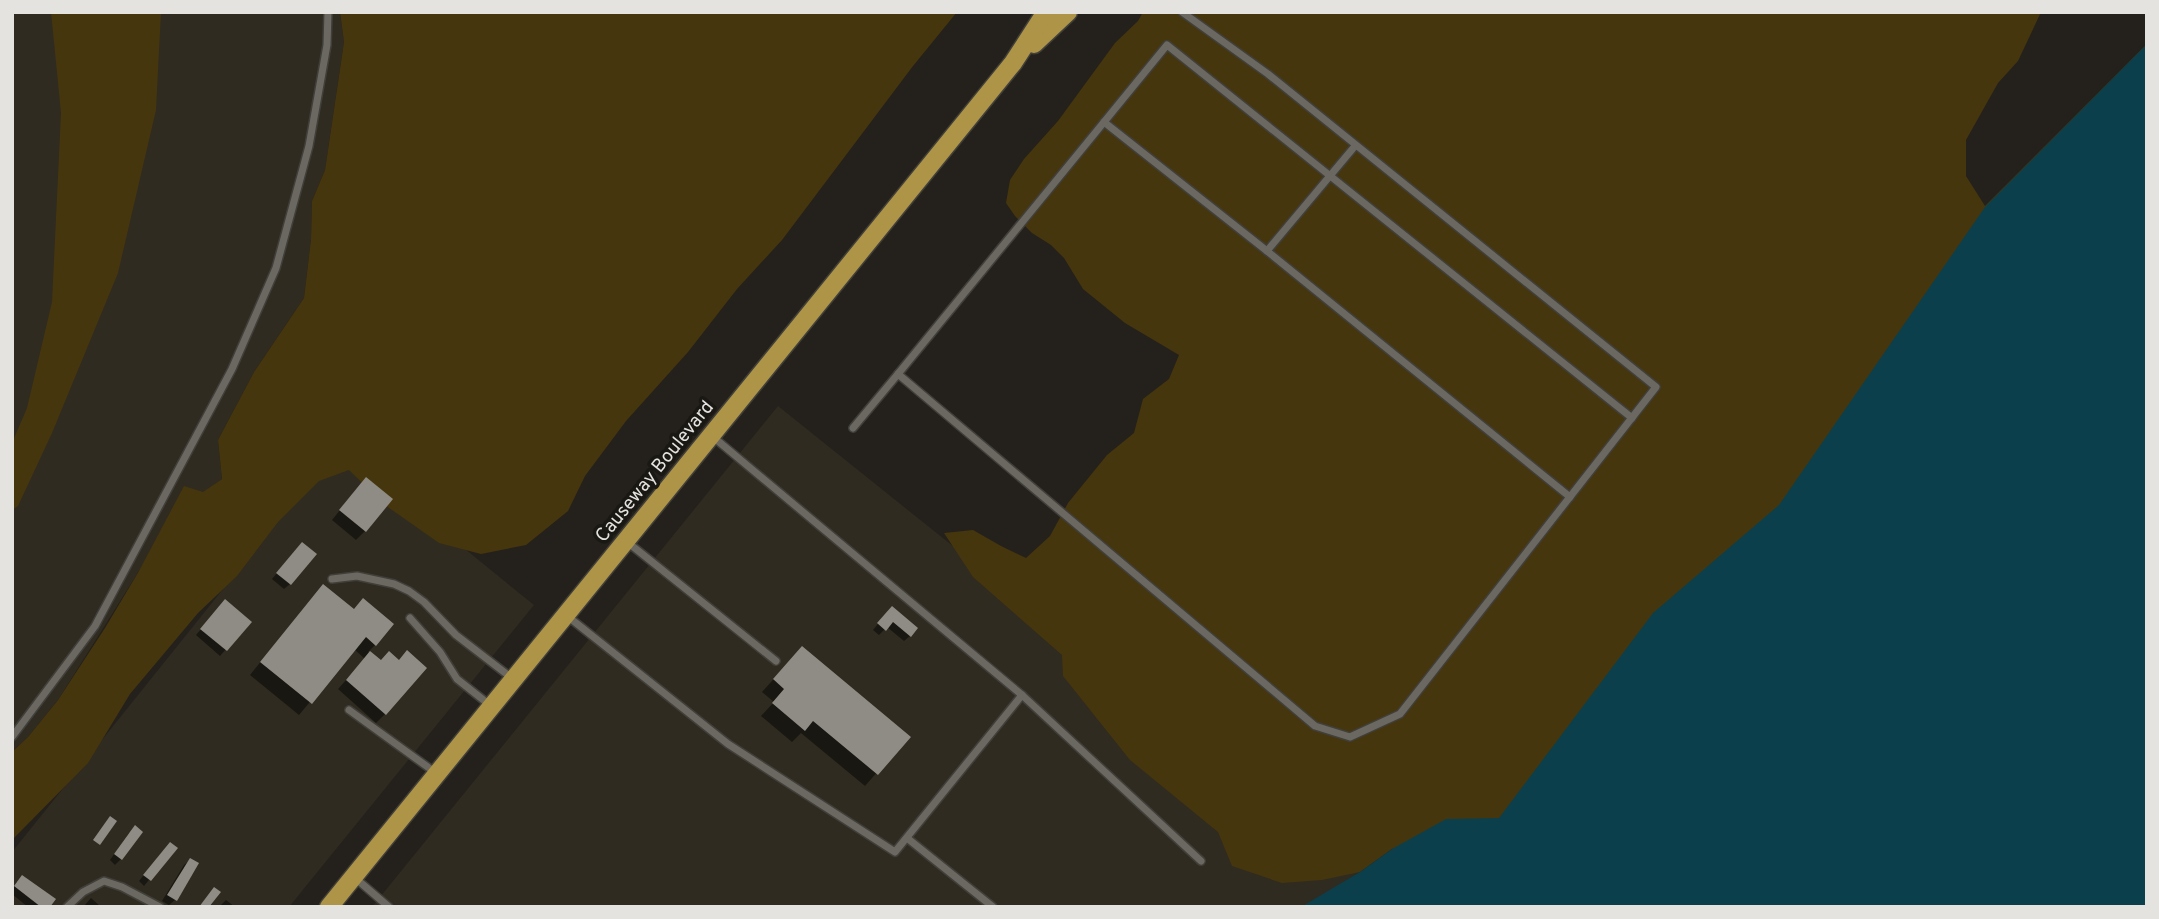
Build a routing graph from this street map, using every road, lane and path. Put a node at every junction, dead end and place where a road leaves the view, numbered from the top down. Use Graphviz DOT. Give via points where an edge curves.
graph roads {
  1 [pos="328,12"];
  2 [pos="1046,12"];
  3 [pos="1068,12"];
  4 [pos="1182,12"];
  5 [pos="1013,63"];
  6 [pos="1104,122"];
  7 [pos="1355,146"];
  8 [pos="1331,176"];
  9 [pos="1268,251"];
  10 [pos="898,374"];
  11 [pos="1632,418"];
  12 [pos="853,428"];
  13 [pos="711,436"];
  14 [pos="1570,497"];
  15 [pos="626,541"];
  16 [pos="332,579"];
  17 [pos="566,615"];
  18 [pos="411,618"];
  19 [pos="776,661"];
  20 [pos="513,679"];
  21 [pos="1022,695"];
  22 [pos="491,706"];
  23 [pos="349,710"];
  24 [pos="12,737"];
  25 [pos="437,774"];
  26 [pos="907,838"];
  27 [pos="1200,861"];
  28 [pos="354,877"];
  29 [pos="67,907"];
  30 [pos="160,907"];
  31 [pos="329,907"];
  32 [pos="389,907"];
  33 [pos="993,907"];
  1 -- 24 [label="lane" via="327,45 296,195 276,268 232,369 95,626"];
  2 -- 5 [label="main road"];
  3 -- 5 [label="main road"];
  4 -- 7 [label="lane" via="1268,74"];
  5 -- 13 [label="main road, Causeway Boulevard"];
  6 -- 8 [label="lane" via="1167,45"];
  6 -- 9 [label="lane"];
  6 -- 10 [label="lane"];
  7 -- 8 [label="lane"];
  7 -- 11 [label="lane" via="1656,387"];
  8 -- 9 [label="lane"];
  8 -- 11 [label="lane"];
  9 -- 14 [label="lane"];
  10 -- 12 [label="lane"];
  10 -- 14 [label="lane" via="1315,726 1350,737 1400,714"];
  11 -- 14 [label="lane"];
  13 -- 15 [label="main road, Causeway Boulevard"];
  13 -- 21 [label="lane"];
  15 -- 17 [label="main road, Causeway Boulevard"];
  15 -- 19 [label="lane"];
  16 -- 20 [label="lane" via="357,576 409,591"];
  17 -- 20 [label="main road, Causeway Boulevard"];
  17 -- 26 [label="lane" via="728,744 895,852"];
  18 -- 22 [label="lane" via="457,679"];
  20 -- 22 [label="main road, Causeway Boulevard"];
  21 -- 26 [label="lane"];
  21 -- 27 [label="lane"];
  22 -- 25 [label="main road, Causeway Boulevard"];
  23 -- 25 [label="lane"];
  25 -- 28 [label="main road, Causeway Boulevard"];
  26 -- 33 [label="lane"];
  28 -- 31 [label="main road, Causeway Boulevard"];
  28 -- 32 [label="lane"];
  29 -- 30 [label="lane" via="104,881"];
}
